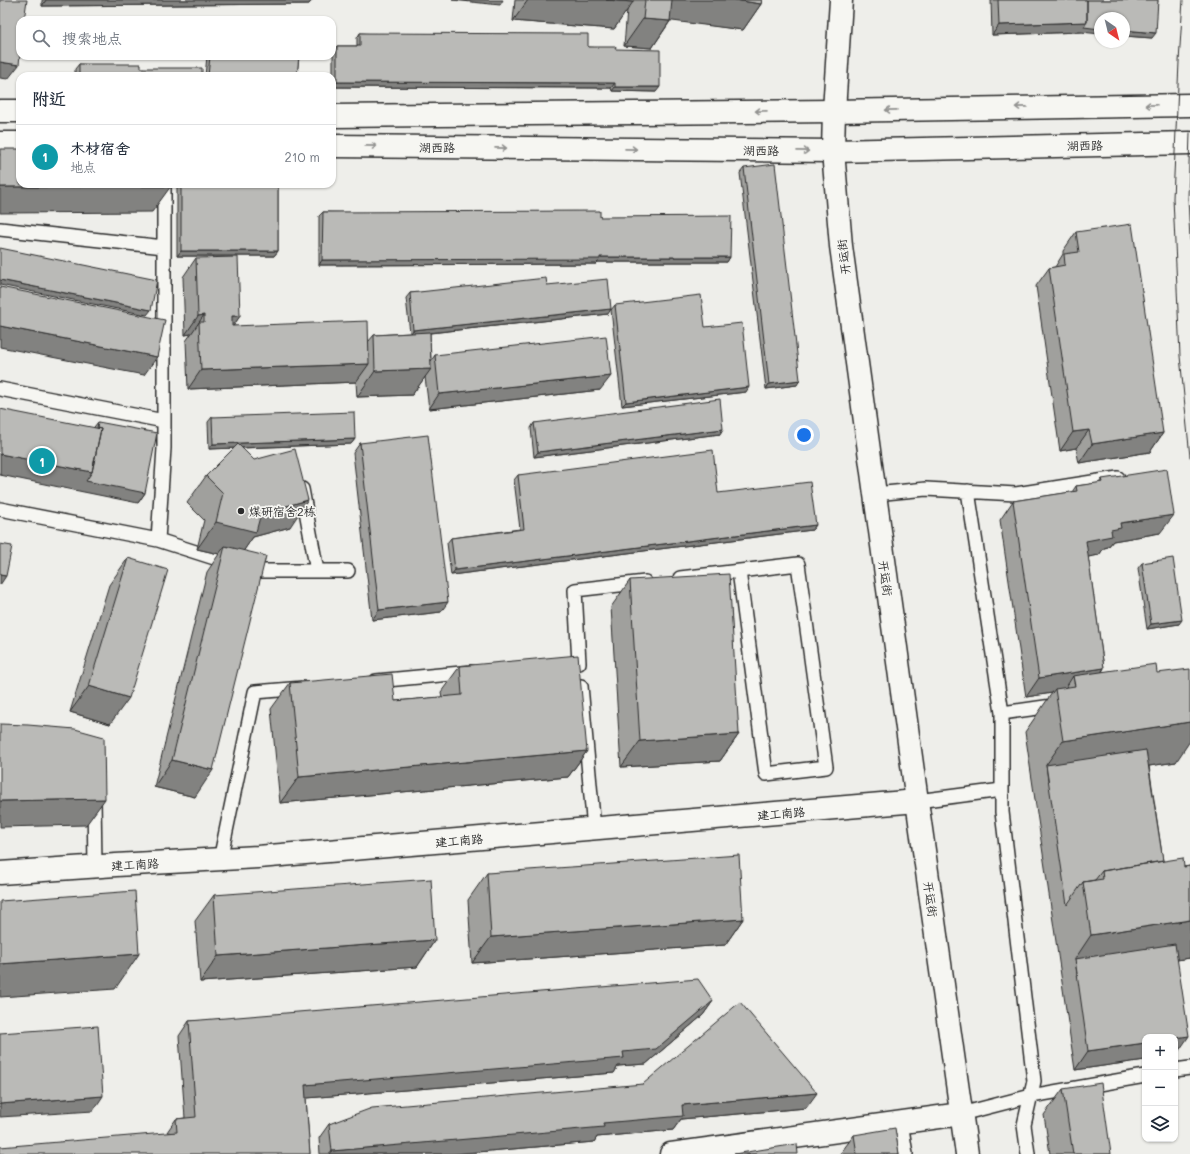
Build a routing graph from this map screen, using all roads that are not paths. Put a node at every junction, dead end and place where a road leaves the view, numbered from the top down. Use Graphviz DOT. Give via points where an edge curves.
graph roads {
  1 [pos="841,0"];
  2 [pos="1190,105"];
  3 [pos="0,111"];
  4 [pos="16,111"];
  5 [pos="834,111"];
  6 [pos="336,116"];
  7 [pos="0,143"];
  8 [pos="16,143"];
  9 [pos="1190,143"];
  10 [pos="336,146"];
  11 [pos="833,151"];
  12 [pos="164,188"];
  13 [pos="0,229"];
  14 [pos="164,246"];
  15 [pos="0,389"];
  16 [pos="164,421"];
  17 [pos="1131,476"];
  18 [pos="300,479"];
  19 [pos="968,491"];
  20 [pos="875,494"];
  21 [pos="0,509"];
  22 [pos="158,540"];
  23 [pos="317,571"];
  24 [pos="348,571"];
  25 [pos="739,571"];
  26 [pos="579,663"];
  27 [pos="555,665"];
  28 [pos="484,671"];
  29 [pos="366,682"];
  30 [pos="318,687"];
  31 [pos="1071,703"];
  32 [pos="1002,713"];
  33 [pos="96,782"];
  34 [pos="1002,790"];
  35 [pos="917,801"];
  36 [pos="594,829"];
  37 [pos="220,860"];
  38 [pos="95,867"];
  39 [pos="0,874"];
  40 [pos="1190,1068"];
  41 [pos="1178,1070"];
  42 [pos="1142,1077"];
  43 [pos="1030,1096"];
  44 [pos="961,1114"];
  45 [pos="901,1122"];
  46 [pos="670,1154"];
  47 [pos="906,1154"];
  48 [pos="967,1154"];
  49 [pos="1028,1154"];
  1 -- 5 [label="main road, 开运街"];
  2 -- 5 [label="main road, one-way"];
  3 -- 4 [label="main road"];
  5 -- 6 [label="main road, one-way"];
  5 -- 11 [label="main road, 开运街"];
  7 -- 8 [label="main road"];
  9 -- 11 [label="main road, 湖西路"];
  10 -- 11 [label="main road, 湖西路, one-way"];
  11 -- 20 [label="main road, 开运街" via="841,246"];
  12 -- 14 [label="lane"];
  13 -- 14 [label="lane"];
  14 -- 16 [label="lane"];
  15 -- 16 [label="lane"];
  16 -- 22 [label="lane"];
  17 -- 19 [label="lane" via="1016,494"];
  18 -- 23 [label="lane"];
  19 -- 20 [label="lane" via="926,489"];
  19 -- 32 [label="lane"];
  20 -- 35 [label="main road, 开运街"];
  21 -- 22 [label="lane"];
  22 -- 23 [label="lane" via="255,571"];
  23 -- 24 [label="lane"];
  25 -- 25 [label="lane" via="798,564 826,767 766,774"];
  25 -- 26 [label="lane" via="575,590"];
  26 -- 27 [label="lane"];
  26 -- 36 [label="lane"];
  28 -- 29 [label="lane"];
  30 -- 37 [label="lane" via="255,692"];
  31 -- 32 [label="lane"];
  32 -- 34 [label="lane"];
  33 -- 38 [label="lane"];
  34 -- 35 [label="lane"];
  34 -- 43 [label="lane" via="1002,812 1034,1081"];
  35 -- 36 [label="main road, 建工南路"];
  35 -- 44 [label="main road, 开运街"];
  36 -- 37 [label="main road, 建工南路"];
  37 -- 38 [label="main road, 建工南路"];
  38 -- 39 [label="main road, 建工南路"];
  40 -- 41 [label="lane"];
  42 -- 43 [label="lane"];
  43 -- 44 [label="lane"];
  43 -- 49 [label="lane" via="1024,1126"];
  44 -- 45 [label="main road"];
  44 -- 48 [label="main road, 开运街"];
  45 -- 46 [label="main road"];
  45 -- 47 [label="lane"];
}
